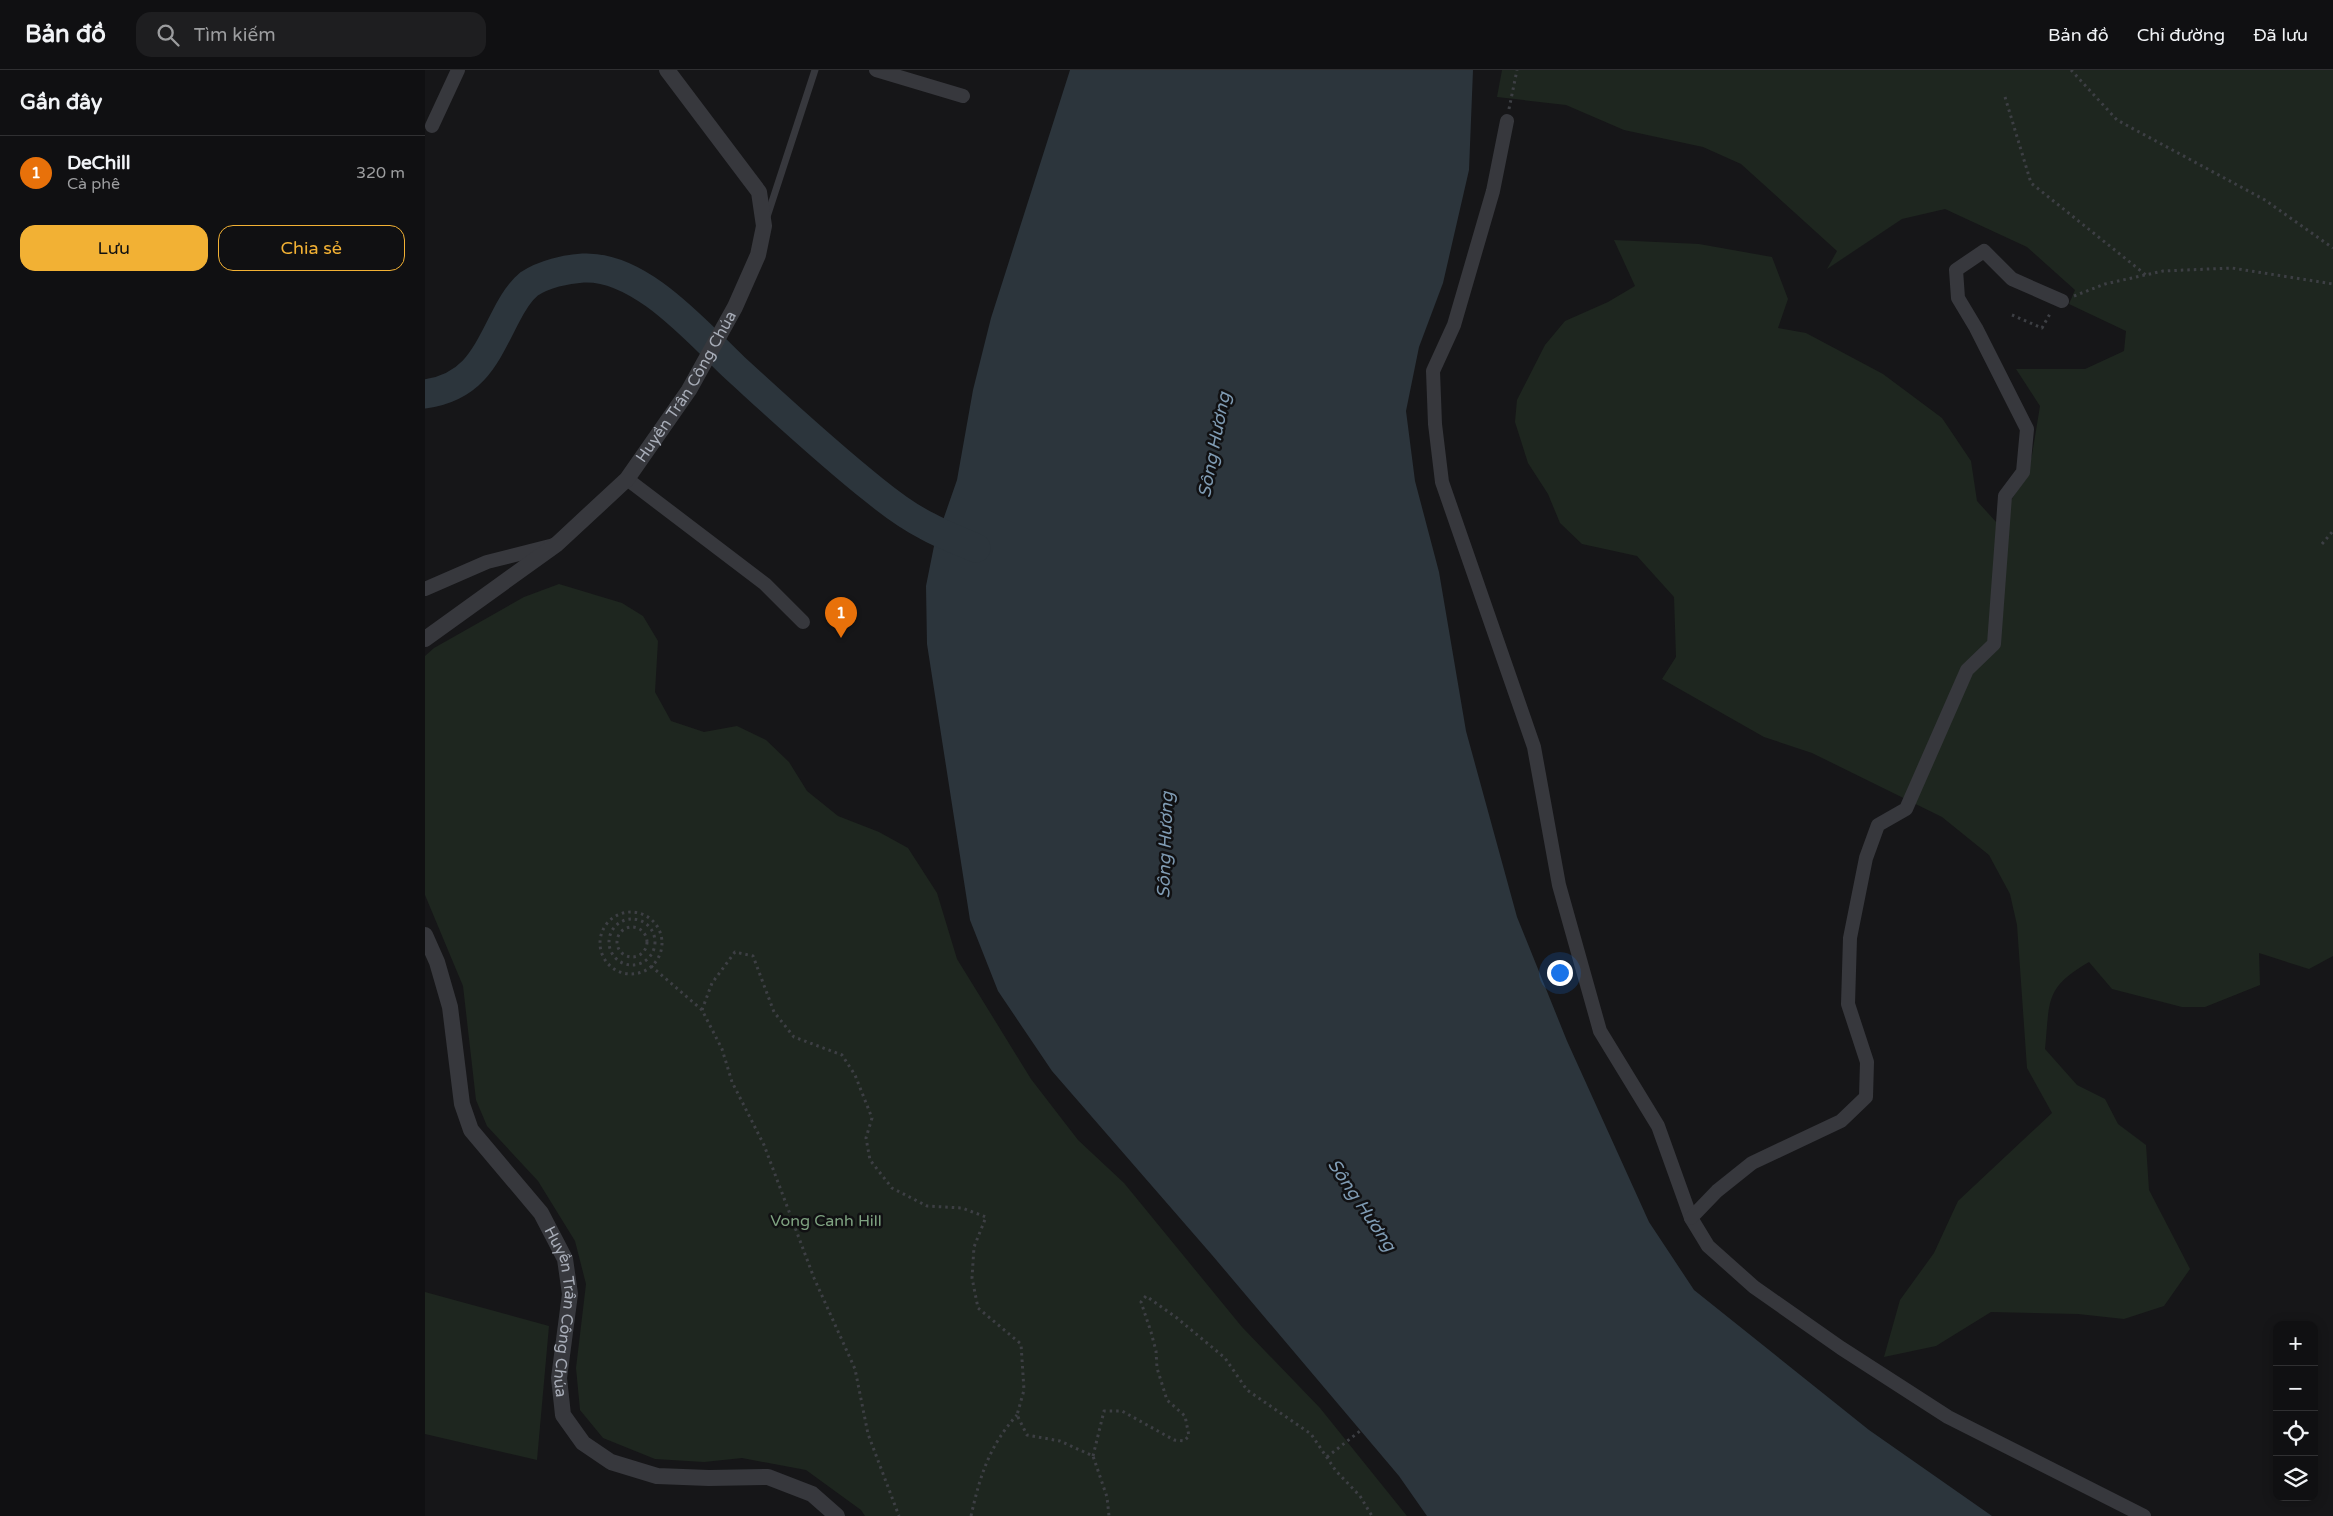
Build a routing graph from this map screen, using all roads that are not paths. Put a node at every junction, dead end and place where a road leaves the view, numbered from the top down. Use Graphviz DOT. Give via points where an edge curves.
graph roads {
  1 [pos="458,70"];
  2 [pos="667,70"];
  3 [pos="815,70"];
  4 [pos="876,70"];
  5 [pos="963,96"];
  6 [pos="1507,121"];
  7 [pos="432,126"];
  8 [pos="764,226"];
  9 [pos="2062,301"];
  10 [pos="627,479"];
  11 [pos="557,544"];
  12 [pos="425,589"];
  13 [pos="803,622"];
  14 [pos="425,639"];
  15 [pos="425,935"];
  16 [pos="1691,1218"];
  17 [pos="837,1516"];
  18 [pos="2144,1516"];
  1 -- 7 [label="street"];
  2 -- 8 [label="street, Huyền Trân Công Chúa" via="759,192"];
  3 -- 8 [label="lane"];
  4 -- 5 [label="street"];
  6 -- 16 [label="street" via="1493,191 1454,324 1433,372 1442,482 1535,747 1559,885 1600,1031 1658,1126"];
  8 -- 10 [label="street, Huyền Trân Công Chúa" via="758,255 735,307 689,390"];
  9 -- 16 [label="street" via="2011,279 1984,251 1956,270 1958,298 2027,429 2023,472 2005,496 1993,644 1967,670 1906,809 1878,825 1866,858 1851,938 1848,1004 1867,1062 1866,1097 1841,1121 1751,1163"];
  10 -- 11 [label="street, Huyền Trân Công Chúa"];
  10 -- 13 [label="street" via="765,584"];
  11 -- 12 [label="street" via="487,562"];
  11 -- 14 [label="street, Huyền Trân Công Chúa"];
  15 -- 17 [label="street, Huyền Trân Công Chúa" via="450,1007 462,1104 471,1130 541,1213 565,1259 570,1294 559,1378 563,1415 583,1443 611,1462 657,1476 768,1477 812,1494"];
  16 -- 18 [label="street" via="1708,1246 1754,1286 1841,1348 1948,1417"];
}
